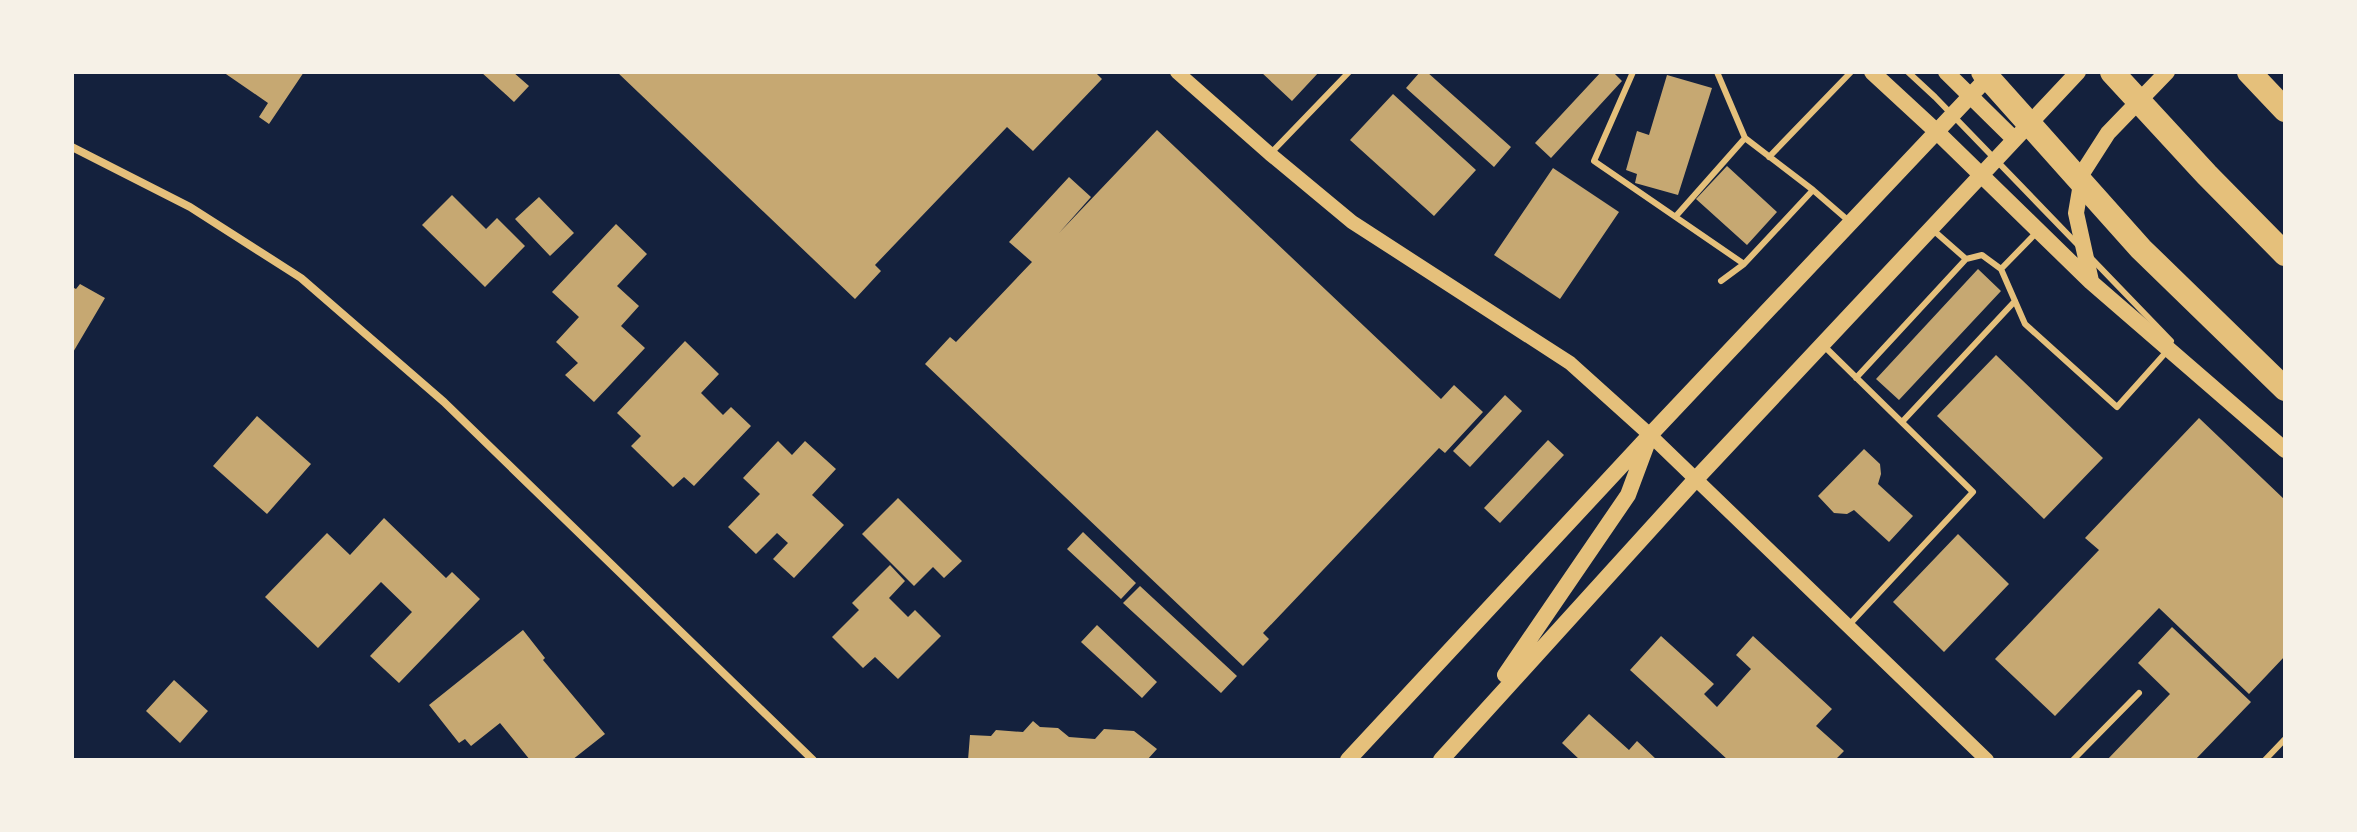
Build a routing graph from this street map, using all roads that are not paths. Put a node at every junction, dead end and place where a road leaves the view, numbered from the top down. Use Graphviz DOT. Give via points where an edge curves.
graph roads {
  1 [pos="1177,72"];
  2 [pos="1349,72"];
  3 [pos="1633,72"];
  4 [pos="1717,72"];
  5 [pos="1851,72"];
  6 [pos="1872,72"];
  7 [pos="1908,72"];
  8 [pos="1946,72"];
  9 [pos="1983,72"];
  10 [pos="1993,72"];
  11 [pos="2078,72"];
  12 [pos="2112,72"];
  13 [pos="2167,72"];
  14 [pos="2249,72"];
  15 [pos="1971,97"];
  16 [pos="2280,105"];
  17 [pos="1937,132"];
  18 [pos="1745,138"];
  19 [pos="2014,139"];
  20 [pos="72,147"];
  21 [pos="1270,154"];
  22 [pos="1769,157"];
  23 [pos="1981,174"];
  24 [pos="1813,190"];
  25 [pos="1676,216"];
  26 [pos="1850,222"];
  27 [pos="1930,228"];
  28 [pos="2039,230"];
  29 [pos="2285,254"];
  30 [pos="1966,259"];
  31 [pos="1744,264"];
  32 [pos="2001,269"];
  33 [pos="1721,281"];
  34 [pos="2091,282"];
  35 [pos="2015,301"];
  36 [pos="1822,344"];
  37 [pos="2169,349"];
  38 [pos="1856,378"];
  39 [pos="2285,389"];
  40 [pos="1902,422"];
  41 [pos="1650,435"];
  42 [pos="2285,448"];
  43 [pos="1695,480"];
  44 [pos="1848,626"];
  45 [pos="2139,693"];
  46 [pos="1473,723"];
  47 [pos="2285,739"];
  48 [pos="813,760"];
  49 [pos="1348,760"];
  50 [pos="1441,760"];
  51 [pos="1987,760"];
  52 [pos="2073,760"];
  53 [pos="2265,760"];
  1 -- 21 [label="street"];
  2 -- 21 [label="lane"];
  3 -- 25 [label="lane" via="1594,161"];
  4 -- 18 [label="lane"];
  5 -- 22 [label="lane"];
  6 -- 17 [label="main road"];
  7 -- 42 [label="lane" via="2168,338"];
  8 -- 15 [label="main road"];
  9 -- 39 [label="highway" via="2141,249"];
  10 -- 15 [label="main road"];
  11 -- 19 [label="main road"];
  12 -- 29 [label="highway"];
  13 -- 34 [label="main road" via="2108,133 2083,172 2076,213"];
  14 -- 16 [label="highway"];
  15 -- 17 [label="main road"];
  15 -- 19 [label="main road"];
  17 -- 23 [label="main road"];
  17 -- 26 [label="main road"];
  18 -- 22 [label="lane"];
  18 -- 25 [label="lane"];
  19 -- 23 [label="main road"];
  20 -- 48 [label="street" via="190,207 301,278 444,402"];
  21 -- 41 [label="street" via="1352,222 1570,363"];
  22 -- 24 [label="lane"];
  23 -- 27 [label="main road"];
  23 -- 28 [label="main road"];
  24 -- 26 [label="lane"];
  24 -- 31 [label="lane"];
  25 -- 31 [label="lane"];
  26 -- 41 [label="main road"];
  27 -- 30 [label="lane"];
  27 -- 36 [label="main road"];
  28 -- 32 [label="lane"];
  28 -- 34 [label="main road"];
  30 -- 32 [label="lane" via="1982,255"];
  30 -- 38 [label="lane"];
  31 -- 33 [label="lane"];
  32 -- 35 [label="lane"];
  34 -- 37 [label="main road"];
  35 -- 37 [label="lane" via="2025,324 2117,407"];
  35 -- 40 [label="lane"];
  36 -- 38 [label="lane"];
  36 -- 43 [label="main road"];
  37 -- 42 [label="main road"];
  38 -- 40 [label="lane"];
  40 -- 44 [label="lane" via="1973,492"];
  41 -- 43 [label="street"];
  41 -- 46 [label="main road" via="1628,495"];
  41 -- 49 [label="main road"];
  43 -- 44 [label="street"];
  43 -- 46 [label="main road"];
  44 -- 51 [label="street"];
  45 -- 52 [label="lane"];
  46 -- 50 [label="main road"];
  47 -- 53 [label="lane"];
}
